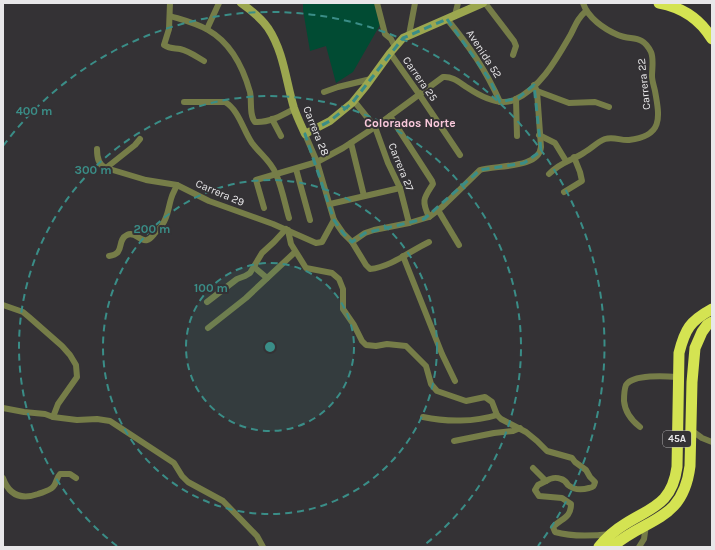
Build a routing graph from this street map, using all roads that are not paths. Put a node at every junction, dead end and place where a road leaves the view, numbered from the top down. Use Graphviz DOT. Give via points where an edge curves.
graph roads {
  1 [pos="170,3"];
  2 [pos="219,3"];
  3 [pos="241,3"];
  4 [pos="376,3"];
  5 [pos="415,3"];
  6 [pos="458,3"];
  7 [pos="484,3"];
  8 [pos="583,3"];
  9 [pos="658,3"];
  10 [pos="586,11"];
  11 [pos="455,15"];
  12 [pos="170,16"];
  13 [pos="447,19"];
  14 [pos="207,29"];
  15 [pos="409,35"];
  16 [pos="712,39"];
  17 [pos="392,50"];
  18 [pos="513,55"];
  19 [pos="204,61"];
  20 [pos="371,79"];
  21 [pos="536,88"];
  22 [pos="324,92"];
  23 [pos="419,94"];
  24 [pos="516,99"];
  25 [pos="354,101"];
  26 [pos="184,102"];
  27 [pos="502,102"];
  28 [pos="609,107"];
  29 [pos="294,109"];
  30 [pos="390,116"];
  31 [pos="272,120"];
  32 [pos="375,127"];
  33 [pos="305,134"];
  34 [pos="540,135"];
  35 [pos="281,136"];
  36 [pos="517,136"];
  37 [pos="140,139"];
  38 [pos="351,143"];
  39 [pos="98,149"];
  40 [pos="460,156"];
  41 [pos="574,158"];
  42 [pos="566,161"];
  43 [pos="317,162"];
  44 [pos="106,168"];
  45 [pos="296,168"];
  46 [pos="276,174"];
  47 [pos="549,174"];
  48 [pos="177,185"];
  49 [pos="400,188"];
  50 [pos="564,192"];
  51 [pos="364,196"];
  52 [pos="330,204"];
  53 [pos="264,208"];
  54 [pos="438,210"];
  55 [pos="429,217"];
  56 [pos="290,218"];
  57 [pos="310,220"];
  58 [pos="334,220"];
  59 [pos="410,223"];
  60 [pos="287,229"];
  61 [pos="352,242"];
  62 [pos="428,242"];
  63 [pos="459,245"];
  64 [pos="295,252"];
  65 [pos="109,256"];
  66 [pos="403,256"];
  67 [pos="254,267"];
  68 [pos="267,278"];
  69 [pos="207,302"];
  70 [pos="3,305"];
  71 [pos="712,309"];
  72 [pos="712,322"];
  73 [pos="208,328"];
  74 [pos="678,378"];
  75 [pos="455,381"];
  76 [pos="3,408"];
  77 [pos="497,415"];
  78 [pos="53,416"];
  79 [pos="423,417"];
  80 [pos="640,427"];
  81 [pos="520,428"];
  82 [pos="691,430"];
  83 [pos="454,441"];
  84 [pos="712,442"];
  85 [pos="533,468"];
  86 [pos="3,478"];
  87 [pos="76,478"];
  88 [pos="546,481"];
  89 [pos="646,525"];
  90 [pos="612,533"];
  91 [pos="263,547"];
  92 [pos="599,547"];
  93 [pos="612,547"];
  94 [pos="639,547"];
  1 -- 12 [label="street"];
  2 -- 14 [label="street"];
  3 -- 29 [label="street, Carrera 28" via="260,18 272,36 280,54"];
  4 -- 17 [label="street, Carrera 25" via="385,34 391,39"];
  5 -- 15 [label="street"];
  6 -- 11 [label="street"];
  7 -- 11 [label="street"];
  7 -- 18 [label="street" via="514,40 516,46"];
  8 -- 10 [label="street, Carrera 22"];
  9 -- 16 [label="highway" via="672,6 692,17"];
  10 -- 21 [label="street" via="578,18 555,62"];
  10 -- 41 [label="street, Carrera 22" via="607,29 618,35 641,40 651,51 658,115 657,126 648,134 629,140 610,138 595,144"];
  11 -- 13 [label="street"];
  12 -- 14 [label="street"];
  12 -- 19 [label="street" via="164,45 190,52"];
  13 -- 15 [label="street"];
  13 -- 27 [label="street, Avenida 52" via="486,73"];
  14 -- 31 [label="street" via="222,40 239,63 250,93 254,120"];
  15 -- 17 [label="street"];
  17 -- 20 [label="street"];
  17 -- 23 [label="street, Carrera 25"];
  20 -- 22 [label="street"];
  20 -- 25 [label="street"];
  21 -- 24 [label="street"];
  21 -- 28 [label="street" via="569,103 595,102"];
  21 -- 34 [label="street"];
  23 -- 27 [label="street" via="443,77 451,78 490,99"];
  23 -- 30 [label="street"];
  23 -- 40 [label="street, Carrera 25"];
  24 -- 27 [label="street"];
  24 -- 36 [label="street"];
  25 -- 32 [label="street, Carrera 27"];
  25 -- 33 [label="street" via="330,121"];
  26 -- 46 [label="street" via="225,102 230,105 252,143"];
  29 -- 31 [label="street"];
  29 -- 33 [label="street, Carrera 28"];
  30 -- 32 [label="street"];
  30 -- 55 [label="street" via="432,181 433,184 424,199"];
  31 -- 35 [label="street"];
  32 -- 38 [label="street"];
  32 -- 49 [label="street, Carrera 27"];
  33 -- 43 [label="street, Carrera 28"];
  34 -- 42 [label="street" via="555,143"];
  34 -- 54 [label="street" via="541,147 538,154 524,163 480,170"];
  37 -- 44 [label="street"];
  38 -- 43 [label="street"];
  38 -- 51 [label="street"];
  39 -- 44 [label="street" via="97,157"];
  41 -- 42 [label="street"];
  41 -- 50 [label="street" via="582,181"];
  42 -- 47 [label="street"];
  43 -- 45 [label="street"];
  43 -- 52 [label="street, Carrera 28"];
  44 -- 48 [label="street, Carrera 29" via="146,180"];
  45 -- 46 [label="street"];
  45 -- 57 [label="street"];
  46 -- 53 [label="street" via="256,180"];
  46 -- 56 [label="street"];
  48 -- 60 [label="street, Carrera 29" via="209,201"];
  48 -- 65 [label="street" via="169,212 162,226 152,237 145,241 132,234 127,235 117,254"];
  49 -- 51 [label="street"];
  49 -- 59 [label="street, Carrera 27"];
  51 -- 52 [label="street"];
  52 -- 58 [label="street, Carrera 28"];
  54 -- 55 [label="street"];
  54 -- 63 [label="street"];
  55 -- 59 [label="street"];
  58 -- 60 [label="street, Carrera 29" via="325,238 319,243"];
  58 -- 61 [label="street, Carrera 28"];
  59 -- 61 [label="street" via="374,230"];
  60 -- 64 [label="street"];
  60 -- 67 [label="street" via="262,254"];
  61 -- 66 [label="street, Carrera 28" via="370,269"];
  62 -- 66 [label="street"];
  64 -- 68 [label="street"];
  64 -- 77 [label="street" via="306,268 332,273 339,279 343,289 344,311 366,345 406,346 426,366 431,384 437,391 466,401 487,397"];
  66 -- 75 [label="street"];
  67 -- 68 [label="street"];
  67 -- 69 [label="street" via="250,274 237,279"];
  68 -- 73 [label="street"];
  70 -- 78 [label="street" via="23,312 62,346 76,364 77,377 58,404"];
  71 -- 74 [label="highway, 45A" via="696,319 683,337 679,352"];
  72 -- 82 [label="highway, 45A" via="702,332 695,348"];
  74 -- 80 [label="street" via="658,376 628,383 624,392 626,409"];
  74 -- 90 [label="highway, 45A" via="677,467 672,488 660,502"];
  76 -- 78 [label="street"];
  77 -- 79 [label="street" via="454,421"];
  77 -- 81 [label="street"];
  78 -- 91 [label="street" via="77,420 106,419 114,422 174,464 188,482 223,501 257,536"];
  81 -- 83 [label="street"];
  81 -- 88 [label="street" via="547,451 572,458 586,470 595,484 593,487 578,490 560,478 550,478"];
  82 -- 84 [label="street"];
  82 -- 89 [label="highway, 45A" via="690,466 684,492 669,512"];
  85 -- 88 [label="street"];
  86 -- 87 [label="street" via="9,490 26,497 51,488 60,474 70,474"];
  88 -- 90 [label="street" via="535,490 539,496 562,498 571,504 571,511 553,527 554,532 573,535"];
  89 -- 93 [label="highway, 45A"];
  89 -- 94 [label="street" via="644,539"];
  90 -- 92 [label="highway, 45A"];
}
